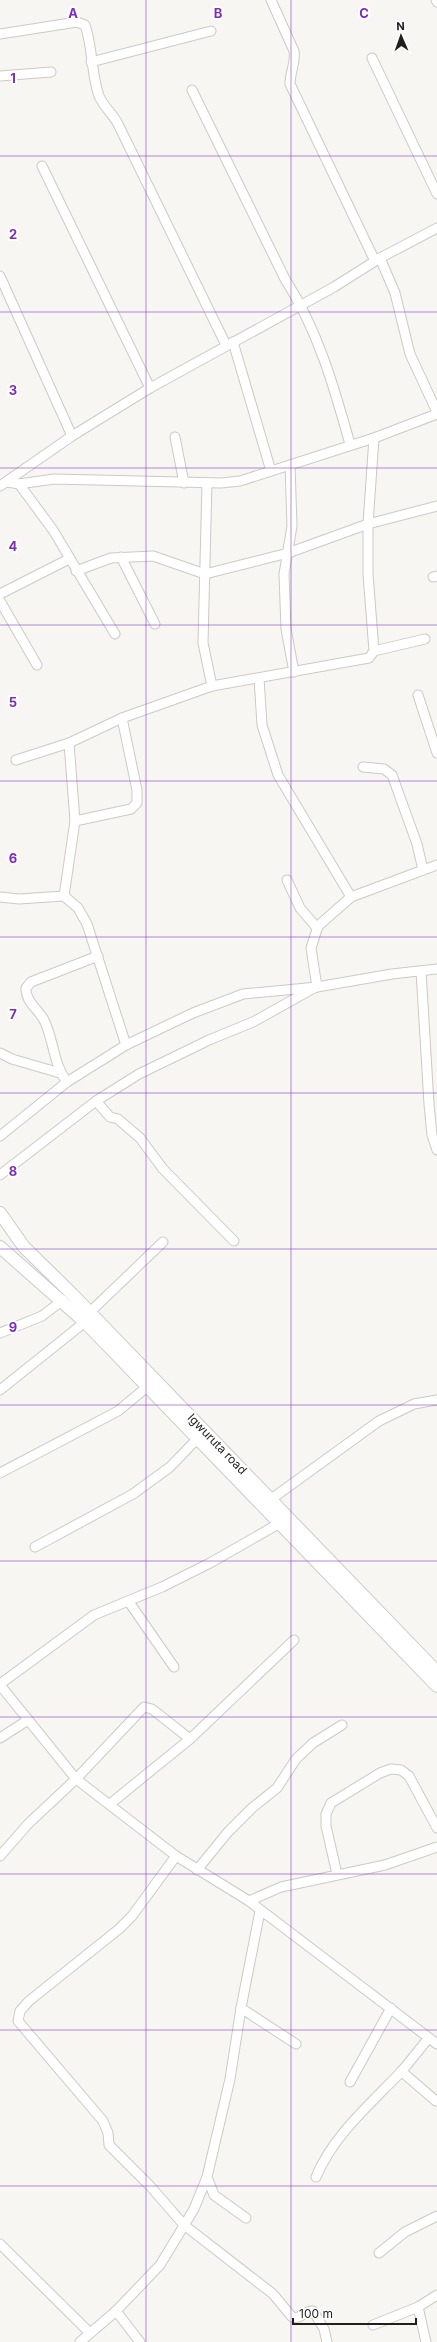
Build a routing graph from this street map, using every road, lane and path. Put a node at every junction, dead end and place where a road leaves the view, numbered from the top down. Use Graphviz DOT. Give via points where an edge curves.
graph roads {
  1 [pos="271,0"];
  2 [pos="211,31"];
  3 [pos="0,34"];
  4 [pos="372,58"];
  5 [pos="91,62"];
  6 [pos="51,72"];
  7 [pos="0,76"];
  8 [pos="192,90"];
  9 [pos="42,166"];
  10 [pos="437,194"];
  11 [pos="437,228"];
  12 [pos="377,259"];
  13 [pos="0,276"];
  14 [pos="301,304"];
  15 [pos="230,343"];
  16 [pos="150,388"];
  17 [pos="437,413"];
  18 [pos="72,436"];
  19 [pos="175,437"];
  20 [pos="374,438"];
  21 [pos="350,444"];
  22 [pos="290,465"];
  23 [pos="271,471"];
  24 [pos="184,483"];
  25 [pos="207,483"];
  26 [pos="2,484"];
  27 [pos="19,484"];
  28 [pos="437,506"];
  29 [pos="368,524"];
  30 [pos="288,553"];
  31 [pos="121,557"];
  32 [pos="69,559"];
  33 [pos="76,571"];
  34 [pos="205,574"];
  35 [pos="0,594"];
  36 [pos="0,601"];
  37 [pos="155,624"];
  38 [pos="115,634"];
  39 [pos="425,639"];
  40 [pos="374,651"];
  41 [pos="37,665"];
  42 [pos="294,672"];
  43 [pos="259,678"];
  44 [pos="212,686"];
  45 [pos="418,695"];
  46 [pos="122,718"];
  47 [pos="69,743"];
  48 [pos="437,753"];
  49 [pos="16,760"];
  50 [pos="362,767"];
  51 [pos="75,821"];
  52 [pos="437,865"];
  53 [pos="423,870"];
  54 [pos="287,880"];
  55 [pos="64,896"];
  56 [pos="0,897"];
  57 [pos="351,897"];
  58 [pos="317,928"];
  59 [pos="98,956"];
  60 [pos="437,969"];
  61 [pos="421,971"];
  62 [pos="317,987"];
  63 [pos="126,1045"];
  64 [pos="0,1053"];
  65 [pos="60,1072"];
  66 [pos="66,1082"];
  67 [pos="96,1101"];
  68 [pos="0,1136"];
  69 [pos="437,1150"];
  70 [pos="0,1175"];
  71 [pos="0,1213"];
  72 [pos="234,1241"];
  73 [pos="163,1242"];
  74 [pos="0,1247"];
  75 [pos="62,1300"];
  76 [pos="87,1317"];
  77 [pos="0,1333"];
  78 [pos="147,1387"];
  79 [pos="0,1390"];
  80 [pos="437,1400"];
  81 [pos="197,1439"];
  82 [pos="0,1473"];
  83 [pos="270,1500"];
  84 [pos="280,1523"];
  85 [pos="35,1547"];
  86 [pos="129,1602"];
  87 [pos="294,1640"];
  88 [pos="174,1667"];
  89 [pos="437,1672"];
  90 [pos="0,1684"];
  91 [pos="437,1686"];
  92 [pos="28,1720"];
  93 [pos="342,1725"];
  94 [pos="0,1738"];
  95 [pos="190,1739"];
  96 [pos="76,1779"];
  97 [pos="110,1804"];
  98 [pos="437,1828"];
  99 [pos="437,1847"];
  100 [pos="0,1856"];
  101 [pos="176,1856"];
  102 [pos="197,1870"];
  103 [pos="337,1874"];
  104 [pos="249,1901"];
  105 [pos="260,1911"];
  106 [pos="241,2008"];
  107 [pos="391,2008"];
  108 [pos="429,2038"];
  109 [pos="296,2044"];
  110 [pos="437,2044"];
  111 [pos="401,2071"];
  112 [pos="350,2082"];
  113 [pos="436,2102"];
  114 [pos="207,2177"];
  115 [pos="316,2177"];
  116 [pos="437,2216"];
  117 [pos="246,2218"];
  118 [pos="184,2225"];
  119 [pos="0,2244"];
  120 [pos="379,2253"];
  121 [pos="437,2295"];
  122 [pos="418,2307"];
  123 [pos="116,2311"];
  124 [pos="373,2325"];
  125 [pos="90,2333"];
  126 [pos="80,2342"];
  127 [pos="140,2342"];
  128 [pos="327,2342"];
  129 [pos="426,2342"];
  1 -- 12 [label="street" via="294,51 295,60 290,84"];
  2 -- 5 [label="street"];
  3 -- 5 [label="street" via="81,22 86,25 89,34"];
  4 -- 10 [label="street"];
  5 -- 15 [label="street" via="99,96 118,124"];
  6 -- 7 [label="street"];
  8 -- 14 [label="street" via="285,279"];
  9 -- 16 [label="street"];
  11 -- 12 [label="street"];
  12 -- 14 [label="street" via="334,287"];
  12 -- 17 [label="street" via="395,293 410,354"];
  13 -- 18 [label="street"];
  14 -- 15 [label="street"];
  14 -- 21 [label="street" via="329,371"];
  15 -- 16 [label="street"];
  15 -- 23 [label="street"];
  16 -- 18 [label="street"];
  17 -- 20 [label="street"];
  18 -- 26 [label="street"];
  19 -- 24 [label="street"];
  20 -- 21 [label="street"];
  20 -- 29 [label="street"];
  21 -- 22 [label="street"];
  22 -- 23 [label="street"];
  22 -- 30 [label="street" via="292,526"];
  23 -- 25 [label="street" via="240,481"];
  24 -- 25 [label="street"];
  24 -- 27 [label="street" via="54,479"];
  25 -- 34 [label="street"];
  26 -- 27 [label="street"];
  27 -- 32 [label="street" via="53,530"];
  28 -- 29 [label="street"];
  29 -- 30 [label="street"];
  29 -- 40 [label="street" via="368,574"];
  30 -- 34 [label="street"];
  30 -- 42 [label="street" via="284,574 286,629"];
  31 -- 33 [label="street"];
  31 -- 34 [label="street" via="153,556"];
  31 -- 37 [label="street"];
  32 -- 33 [label="street"];
  32 -- 35 [label="street"];
  33 -- 38 [label="street"];
  34 -- 44 [label="street" via="203,643"];
  36 -- 41 [label="street"];
  39 -- 40 [label="street"];
  40 -- 42 [label="street" via="369,658"];
  42 -- 43 [label="street"];
  43 -- 44 [label="street"];
  43 -- 57 [label="street" via="262,725 278,775"];
  44 -- 46 [label="street"];
  45 -- 48 [label="street"];
  46 -- 47 [label="street"];
  46 -- 51 [label="street" via="137,790 137,803 131,810"];
  47 -- 49 [label="street"];
  47 -- 51 [label="street"];
  50 -- 53 [label="street" via="384,769 392,775 417,844"];
  51 -- 55 [label="street"];
  52 -- 53 [label="street"];
  53 -- 57 [label="street"];
  54 -- 58 [label="street" via="300,908"];
  55 -- 56 [label="street" via="19,899"];
  55 -- 59 [label="street" via="78,908"];
  57 -- 58 [label="street"];
  58 -- 62 [label="street" via="312,948"];
  59 -- 63 [label="street"];
  59 -- 65 [label="street" via="32,982 26,988 26,995 44,1020"];
  60 -- 61 [label="street"];
  61 -- 62 [label="street"];
  61 -- 69 [label="street" via="429,1104 432,1135"];
  62 -- 63 [label="street" via="243,994 193,1013"];
  62 -- 67 [label="street" via="253,1022 139,1074"];
  63 -- 66 [label="street"];
  64 -- 65 [label="street" via="12,1059"];
  65 -- 66 [label="street"];
  66 -- 68 [label="street"];
  67 -- 70 [label="street"];
  67 -- 72 [label="street" via="110,1117 118,1119 140,1138 163,1169"];
  71 -- 76 [label="main road, Igwuruta road" via="24,1247"];
  73 -- 76 [label="street"];
  74 -- 75 [label="main road, Igwuruta road"];
  75 -- 76 [label="main road, Igwuruta road"];
  75 -- 77 [label="street" via="42,1316"];
  76 -- 78 [label="main road, Igwuruta road"];
  76 -- 79 [label="street"];
  76 -- 83 [label="main road, Igwuruta road"];
  78 -- 81 [label="main road, Igwuruta road"];
  78 -- 82 [label="street" via="118,1411"];
  80 -- 83 [label="street" via="414,1404 379,1420"];
  81 -- 84 [label="main road, Igwuruta road"];
  81 -- 85 [label="street" via="170,1467 133,1494"];
  83 -- 89 [label="main road, Igwuruta road"];
  84 -- 86 [label="street" via="210,1563"];
  84 -- 91 [label="main road, Igwuruta road"];
  86 -- 88 [label="street"];
  86 -- 90 [label="street" via="94,1615"];
  87 -- 95 [label="street"];
  90 -- 92 [label="street"];
  92 -- 94 [label="street"];
  92 -- 96 [label="street"];
  93 -- 102 [label="street" via="313,1743 296,1759 281,1784 228,1832"];
  95 -- 96 [label="street" via="152,1709 144,1707"];
  95 -- 97 [label="street"];
  96 -- 97 [label="street"];
  96 -- 100 [label="street" via="28,1824"];
  97 -- 101 [label="street"];
  98 -- 103 [label="street" via="409,1776 401,1770 390,1769 380,1773 331,1803 326,1814 326,1826"];
  99 -- 103 [label="street" via="385,1865"];
  101 -- 102 [label="street"];
  101 -- 118 [label="street" via="128,1921 29,2001 18,2017 23,2028 103,2121 109,2145"];
  102 -- 104 [label="street"];
  103 -- 104 [label="street" via="281,1887"];
  104 -- 105 [label="street"];
  105 -- 106 [label="street"];
  105 -- 107 [label="street"];
  106 -- 109 [label="street"];
  106 -- 114 [label="street" via="230,2079"];
  107 -- 108 [label="street"];
  107 -- 112 [label="street"];
  108 -- 110 [label="street"];
  108 -- 111 [label="street"];
  111 -- 113 [label="street"];
  111 -- 115 [label="street" via="367,2106 330,2151"];
  114 -- 117 [label="street" via="214,2195"];
  114 -- 118 [label="street" via="194,2209"];
  116 -- 120 [label="street" via="404,2232"];
  118 -- 123 [label="street" via="160,2265"];
  118 -- 128 [label="street" via="273,2294 292,2316 298,2317 313,2311 324,2329"];
  119 -- 125 [label="street"];
  121 -- 122 [label="street"];
  122 -- 124 [label="street"];
  122 -- 129 [label="street"];
  123 -- 125 [label="street"];
  123 -- 127 [label="street"];
  125 -- 126 [label="street"];
}
